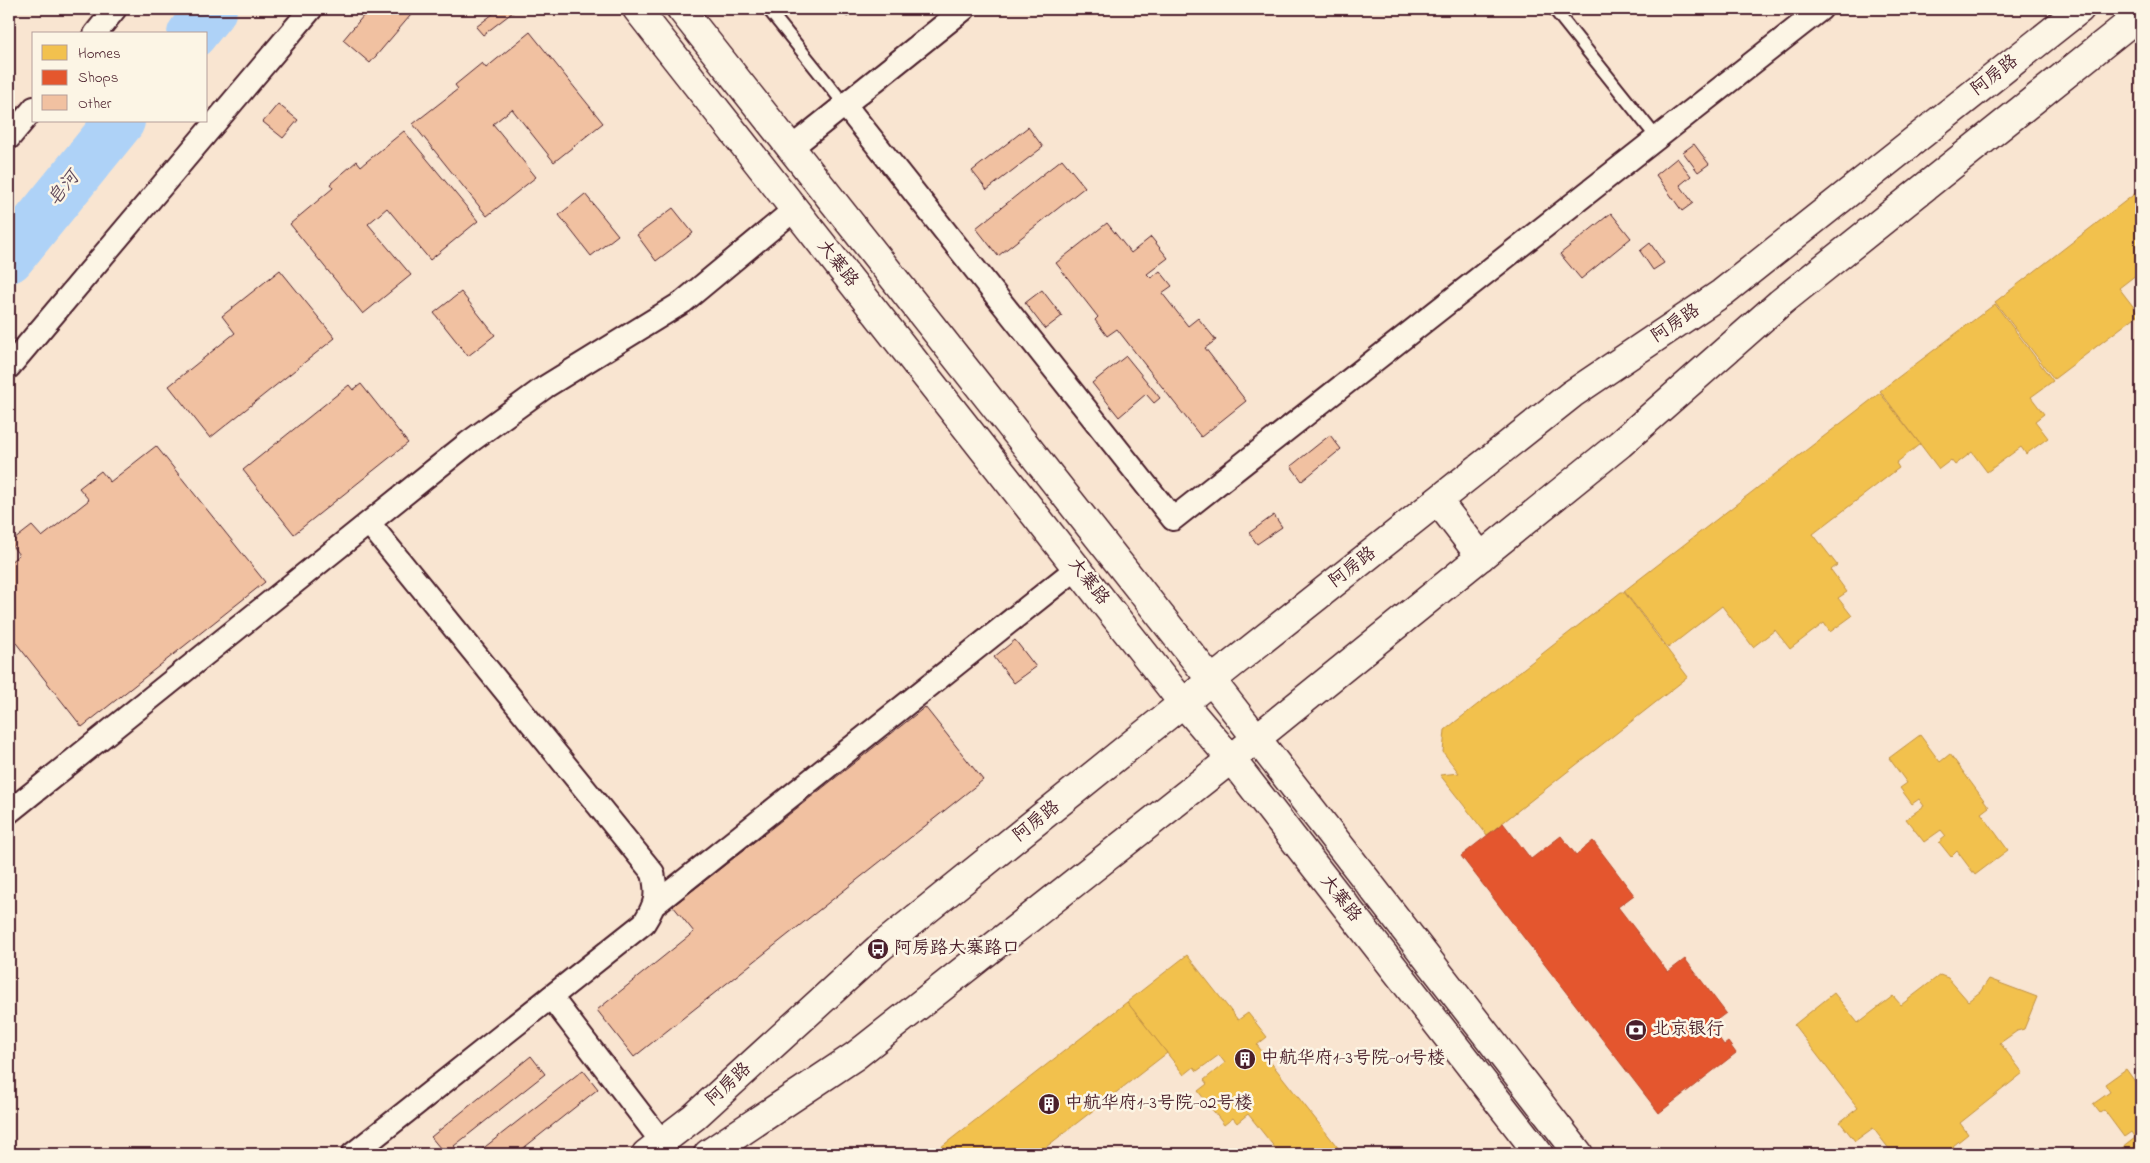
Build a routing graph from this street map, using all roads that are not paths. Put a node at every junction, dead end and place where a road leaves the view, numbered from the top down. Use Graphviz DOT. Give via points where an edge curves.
graph roads {
  1 [pos="116,9"];
  2 [pos="311,9"];
  3 [pos="637,9"];
  4 [pos="682,9"];
  5 [pos="768,9"];
  6 [pos="964,9"];
  7 [pos="1554,9"];
  8 [pos="1821,9"];
  9 [pos="2080,9"];
  10 [pos="2141,14"];
  11 [pos="97,32"];
  12 [pos="845,104"];
  13 [pos="32,110"];
  14 [pos="9,138"];
  15 [pos="1657,138"];
  16 [pos="791,148"];
  17 [pos="795,209"];
  18 [pos="9,367"];
  19 [pos="1438,501"];
  20 [pos="370,523"];
  21 [pos="1481,557"];
  22 [pos="1077,568"];
  23 [pos="1212,681"];
  24 [pos="1183,704"];
  25 [pos="1255,738"];
  26 [pos="1231,758"];
  27 [pos="9,812"];
  28 [pos="654,905"];
  29 [pos="551,997"];
  30 [pos="654,1148"];
  31 [pos="353,1154"];
  32 [pos="708,1154"];
  33 [pos="1539,1154"];
  34 [pos="1579,1154"];
  1 -- 11 [label="street"];
  2 -- 18 [label="street"];
  3 -- 17 [label="main road, 大寨路"];
  4 -- 16 [label="main road, 大寨路"];
  5 -- 12 [label="lane"];
  6 -- 12 [label="street"];
  7 -- 15 [label="lane"];
  8 -- 15 [label="street"];
  9 -- 19 [label="main road, 阿房路" via="1722,293 1572,394"];
  10 -- 21 [label="main road" via="1780,303 1620,444"];
  12 -- 15 [label="street" via="1173,519"];
  12 -- 16 [label="street"];
  13 -- 14 [label="street"];
  16 -- 23 [label="main road, 大寨路"];
  17 -- 20 [label="street" via="683,302 545,387 468,443"];
  17 -- 22 [label="main road, 大寨路"];
  19 -- 21 [label="main road"];
  19 -- 23 [label="main road, 阿房路"];
  20 -- 27 [label="street"];
  20 -- 28 [label="street" via="653,873 657,890"];
  21 -- 25 [label="main road"];
  22 -- 24 [label="main road, 大寨路"];
  22 -- 28 [label="street"];
  23 -- 24 [label="main road, 阿房路"];
  23 -- 25 [label="main road, 大寨路"];
  24 -- 26 [label="main road, 大寨路"];
  24 -- 30 [label="main road, 阿房路" via="878,949 694,1118"];
  25 -- 26 [label="main road"];
  25 -- 34 [label="main road, 大寨路"];
  26 -- 32 [label="main road" via="856,1056"];
  26 -- 33 [label="main road, 大寨路"];
  28 -- 29 [label="street" via="644,924"];
  29 -- 30 [label="street"];
  29 -- 31 [label="street"];
}
